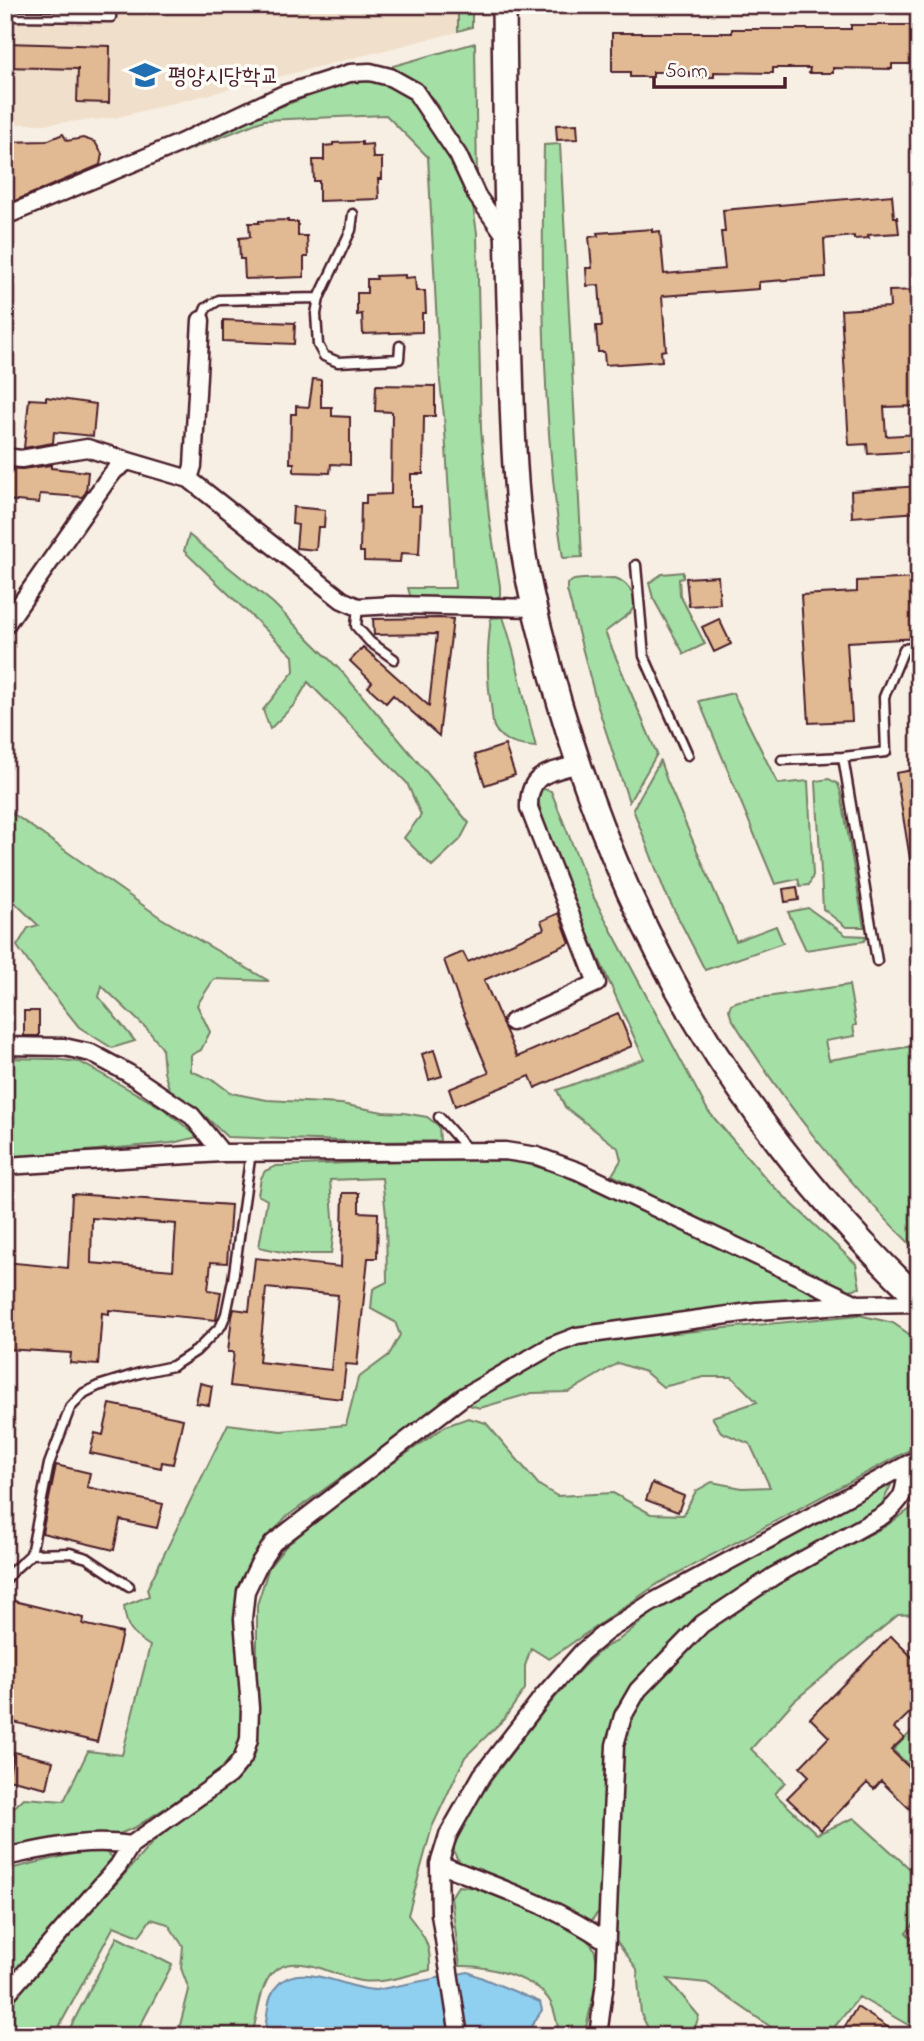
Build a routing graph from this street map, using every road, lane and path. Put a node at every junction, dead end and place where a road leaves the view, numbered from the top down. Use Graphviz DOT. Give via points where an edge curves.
graph roads {
  1 [pos="49,5"];
  2 [pos="111,5"];
  3 [pos="504,5"];
  4 [pos="5,16"];
  5 [pos="49,16"];
  6 [pos="353,214"];
  7 [pos="5,216"];
  8 [pos="507,238"];
  9 [pos="318,298"];
  10 [pos="201,320"];
  11 [pos="400,346"];
  12 [pos="5,457"];
  13 [pos="128,461"];
  14 [pos="189,479"];
  15 [pos="636,565"];
  16 [pos="358,607"];
  17 [pos="536,608"];
  18 [pos="5,626"];
  19 [pos="919,648"];
  20 [pos="394,659"];
  21 [pos="688,755"];
  22 [pos="843,757"];
  23 [pos="782,760"];
  24 [pos="578,764"];
  25 [pos="877,961"];
  26 [pos="512,1022"];
  27 [pos="5,1046"];
  28 [pos="439,1117"];
  29 [pos="468,1150"];
  30 [pos="251,1152"];
  31 [pos="222,1153"];
  32 [pos="5,1166"];
  33 [pos="919,1301"];
  34 [pos="857,1304"];
  35 [pos="913,1462"];
  36 [pos="31,1553"];
  37 [pos="5,1582"];
  38 [pos="129,1586"];
  39 [pos="131,1845"];
  40 [pos="5,1857"];
  41 [pos="439,1864"];
  42 [pos="606,1941"];
  43 [pos="5,1996"];
  44 [pos="460,2036"];
  45 [pos="598,2036"];
  1 -- 5 [label="lane"];
  2 -- 5 [label="lane" via="111,17"];
  3 -- 8 [label="street"];
  4 -- 5 [label="lane"];
  6 -- 9 [label="lane" via="351,230"];
  7 -- 8 [label="street" via="284,94 351,73 370,72 415,91"];
  8 -- 17 [label="street" via="513,451 523,545"];
  9 -- 10 [label="lane" via="219,300 206,307"];
  9 -- 11 [label="lane" via="318,345 324,356 338,362 399,359"];
  10 -- 14 [label="street"];
  12 -- 13 [label="street" via="21,459 87,448"];
  13 -- 14 [label="street"];
  13 -- 18 [label="street" via="114,470"];
  14 -- 16 [label="street" via="342,600"];
  15 -- 21 [label="lane" via="644,656"];
  16 -- 17 [label="street"];
  16 -- 20 [label="lane" via="356,626"];
  17 -- 24 [label="street"];
  19 -- 22 [label="lane" via="904,649 884,697 886,752"];
  22 -- 23 [label="lane"];
  22 -- 25 [label="lane"];
  24 -- 26 [label="street" via="535,780 529,808 597,983"];
  24 -- 33 [label="street" via="645,928 706,1040 790,1160 870,1253"];
  27 -- 31 [label="street" via="64,1047 91,1053 192,1116"];
  28 -- 29 [label="lane"];
  29 -- 30 [label="street"];
  29 -- 34 [label="street" via="537,1156 578,1171"];
  30 -- 31 [label="street"];
  30 -- 36 [label="lane" via="233,1280 221,1326 173,1366 98,1386 70,1408 49,1464"];
  31 -- 32 [label="street"];
  33 -- 34 [label="street"];
  34 -- 39 [label="street" via="757,1311 577,1336 463,1397 274,1543 246,1591 243,1619 250,1708 243,1759 229,1775"];
  35 -- 41 [label="street" via="652,1603 598,1639 553,1685 482,1775 448,1835"];
  35 -- 42 [label="street" via="897,1505 702,1624 638,1690 623,1716 615,1745"];
  36 -- 37 [label="lane"];
  36 -- 38 [label="lane" via="87,1558"];
  39 -- 40 [label="street" via="74,1842"];
  39 -- 43 [label="street"];
  41 -- 42 [label="street" via="570,1917"];
  41 -- 44 [label="street" via="440,1914"];
  42 -- 45 [label="street"];
}
